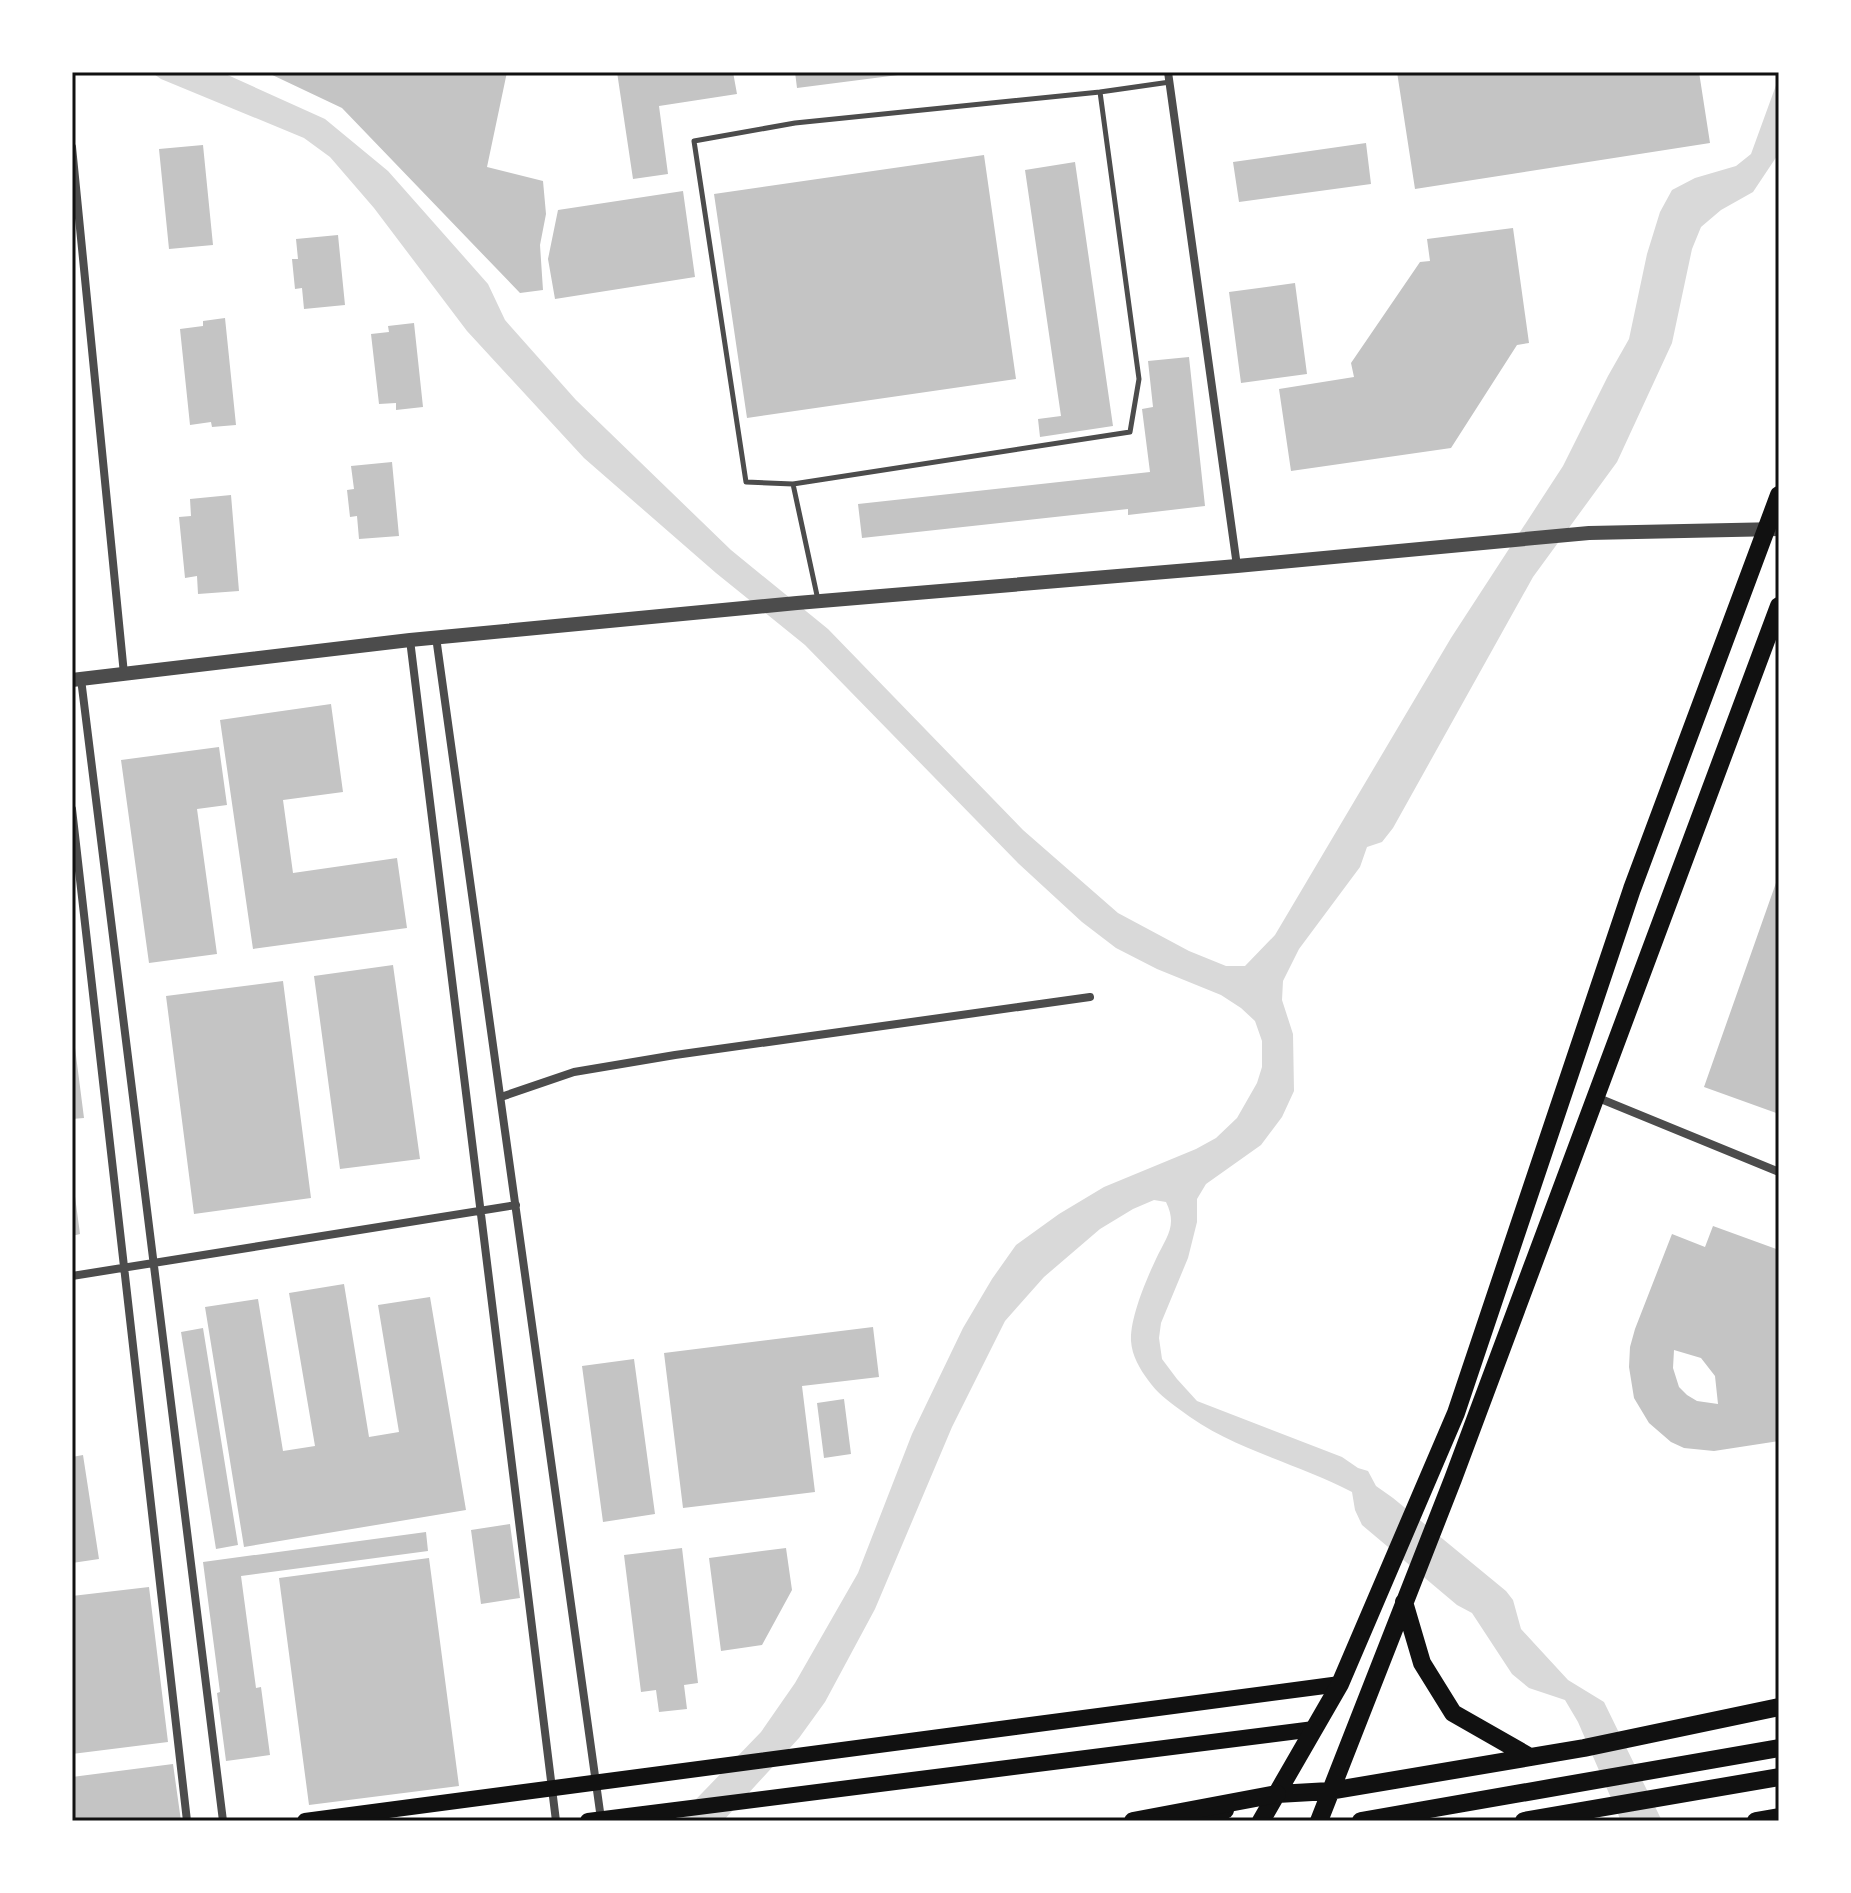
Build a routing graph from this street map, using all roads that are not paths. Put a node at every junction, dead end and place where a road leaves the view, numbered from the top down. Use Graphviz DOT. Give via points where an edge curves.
graph roads {
  1 [pos="1169,77"];
  2 [pos="1100,92"];
  3 [pos="72,147"];
  4 [pos="793,484"];
  5 [pos="1779,495"];
  6 [pos="1773,530"];
  7 [pos="1237,566"];
  8 [pos="818,601"];
  9 [pos="1779,606"];
  10 [pos="436,637"];
  11 [pos="410,640"];
  12 [pos="124,674"];
  13 [pos="77,680"];
  14 [pos="72,809"];
  15 [pos="1090,997"];
  16 [pos="501,1097"];
  17 [pos="1595,1097"];
  18 [pos="1779,1172"];
  19 [pos="516,1205"];
  20 [pos="480,1211"];
  21 [pos="153,1263"];
  22 [pos="124,1268"];
  23 [pos="72,1276"];
  24 [pos="1405,1601"];
  25 [pos="1340,1684"];
  26 [pos="1779,1707"];
  27 [pos="1314,1729"];
  28 [pos="1779,1748"];
  29 [pos="1530,1757"];
  30 [pos="1779,1777"];
  31 [pos="596,1783"];
  32 [pos="552,1788"];
  33 [pos="1330,1791"];
  34 [pos="1277,1794"];
  35 [pos="1779,1817"];
  36 [pos="595,1820"];
  37 [pos="187,1821"];
  38 [pos="223,1821"];
  39 [pos="305,1821"];
  40 [pos="556,1821"];
  41 [pos="1133,1821"];
  42 [pos="1189,1821"];
  43 [pos="1261,1821"];
  44 [pos="1319,1821"];
  45 [pos="1361,1821"];
  46 [pos="1524,1821"];
  47 [pos="1756,1821"];
  1 -- 2 [label="lane"];
  1 -- 7 [label="street"];
  2 -- 4 [label="lane" via="1139,379 1130,432"];
  2 -- 4 [label="lane" via="795,123 694,141 746,482"];
  3 -- 12 [label="street"];
  4 -- 8 [label="lane"];
  5 -- 6 [label="main road"];
  6 -- 7 [label="street" via="1589,533"];
  6 -- 25 [label="main road" via="1632,889 1456,1413"];
  7 -- 8 [label="street"];
  8 -- 10 [label="street"];
  9 -- 17 [label="main road"];
  10 -- 11 [label="street"];
  10 -- 16 [label="street"];
  11 -- 12 [label="street"];
  11 -- 20 [label="street"];
  12 -- 13 [label="street"];
  13 -- 21 [label="street"];
  14 -- 22 [label="street"];
  15 -- 16 [label="street" via="574,1072"];
  16 -- 19 [label="street"];
  17 -- 18 [label="street"];
  17 -- 24 [label="main road"];
  19 -- 20 [label="street"];
  19 -- 31 [label="street"];
  20 -- 21 [label="street"];
  20 -- 32 [label="street"];
  21 -- 22 [label="street"];
  21 -- 38 [label="street"];
  22 -- 23 [label="street"];
  22 -- 37 [label="street"];
  24 -- 29 [label="main road" via="1422,1663 1453,1713"];
  24 -- 33 [label="main road"];
  25 -- 27 [label="main road"];
  25 -- 31 [label="main road"];
  26 -- 29 [label="main road"];
  27 -- 34 [label="main road"];
  27 -- 36 [label="main road"];
  28 -- 45 [label="main road"];
  29 -- 33 [label="main road"];
  30 -- 46 [label="main road"];
  31 -- 32 [label="main road"];
  31 -- 36 [label="street"];
  32 -- 39 [label="main road"];
  32 -- 40 [label="street"];
  33 -- 34 [label="main road"];
  33 -- 44 [label="main road"];
  34 -- 41 [label="main road"];
  34 -- 42 [label="main road"];
  34 -- 43 [label="main road"];
  35 -- 47 [label="main road"];
}
